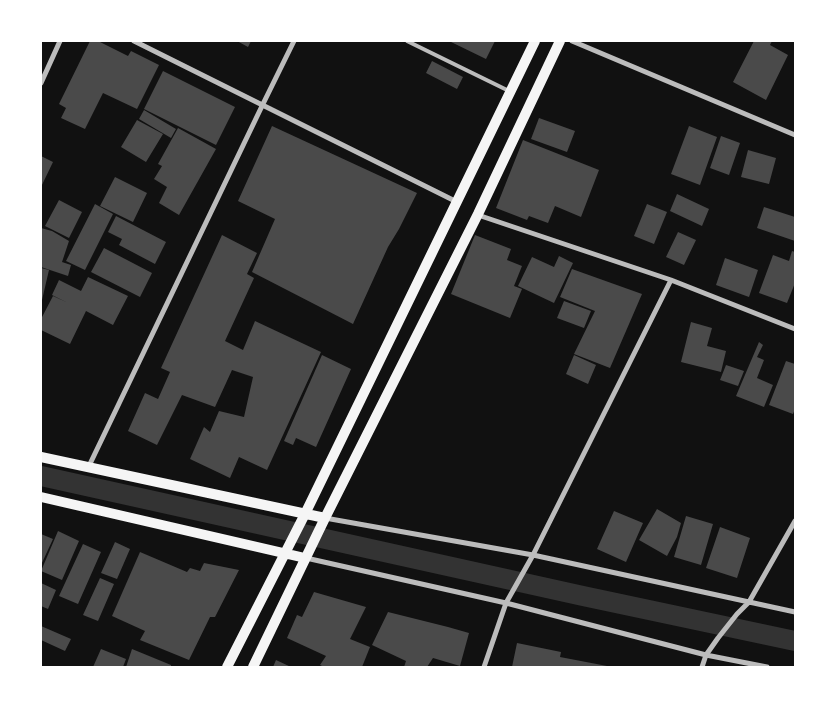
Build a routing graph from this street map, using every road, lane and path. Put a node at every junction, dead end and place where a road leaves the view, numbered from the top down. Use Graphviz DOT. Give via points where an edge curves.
graph roads {
  1 [pos="60,41"];
  2 [pos="134,41"];
  3 [pos="294,41"];
  4 [pos="407,41"];
  5 [pos="535,41"];
  6 [pos="560,41"];
  7 [pos="572,41"];
  8 [pos="41,83"];
  9 [pos="511,92"];
  10 [pos="262,106"];
  11 [pos="795,134"];
  12 [pos="457,202"];
  13 [pos="478,214"];
  14 [pos="671,280"];
  15 [pos="795,328"];
  16 [pos="41,457"];
  17 [pos="88,468"];
  18 [pos="41,498"];
  19 [pos="305,514"];
  20 [pos="324,518"];
  21 [pos="795,521"];
  22 [pos="285,553"];
  23 [pos="533,555"];
  24 [pos="305,558"];
  25 [pos="749,602"];
  26 [pos="506,603"];
  27 [pos="795,612"];
  28 [pos="706,655"];
  29 [pos="227,667"];
  30 [pos="253,667"];
  31 [pos="484,667"];
  32 [pos="702,667"];
  33 [pos="766,667"];
  1 -- 8 [label="street"];
  2 -- 10 [label="street"];
  3 -- 10 [label="street"];
  4 -- 9 [label="lane"];
  5 -- 9 [label="main road"];
  6 -- 13 [label="main road"];
  7 -- 11 [label="street"];
  9 -- 12 [label="main road"];
  10 -- 12 [label="street"];
  10 -- 17 [label="street"];
  12 -- 19 [label="main road"];
  13 -- 14 [label="street"];
  13 -- 20 [label="main road"];
  14 -- 15 [label="street"];
  14 -- 23 [label="street"];
  16 -- 17 [label="main road"];
  17 -- 19 [label="main road"];
  18 -- 22 [label="main road"];
  19 -- 20 [label="main road"];
  19 -- 22 [label="main road"];
  20 -- 23 [label="street"];
  20 -- 24 [label="main road"];
  21 -- 25 [label="street"];
  22 -- 24 [label="main road"];
  22 -- 29 [label="main road"];
  23 -- 25 [label="street"];
  23 -- 26 [label="street"];
  24 -- 26 [label="street"];
  24 -- 30 [label="main road"];
  25 -- 27 [label="street"];
  25 -- 28 [label="street"];
  26 -- 28 [label="street"];
  26 -- 31 [label="street"];
  28 -- 32 [label="street"];
  28 -- 33 [label="street"];
}
